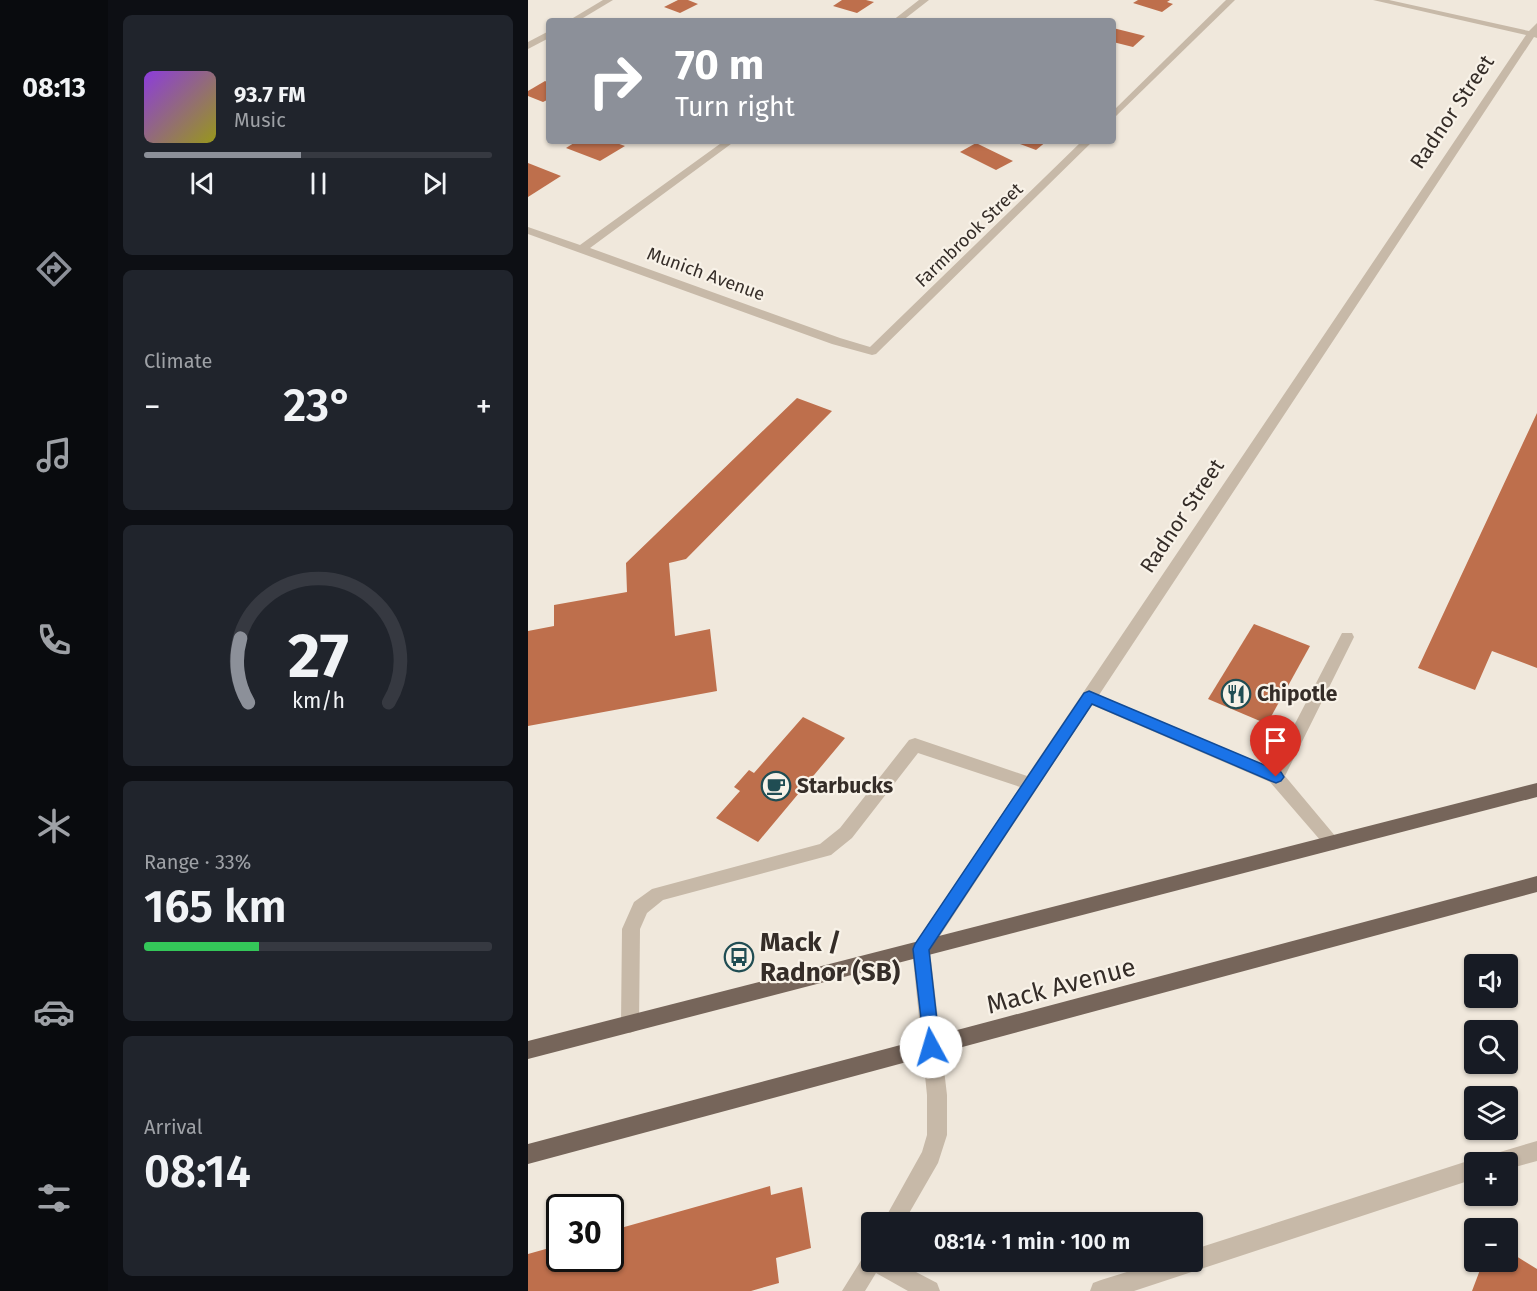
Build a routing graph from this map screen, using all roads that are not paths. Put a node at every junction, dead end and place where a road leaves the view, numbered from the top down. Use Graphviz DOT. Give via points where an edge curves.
graph roads {
  1 [pos="609,0"];
  2 [pos="925,0"];
  3 [pos="1231,0"];
  4 [pos="1377,0"];
  5 [pos="577,18"];
  6 [pos="900,18"];
  7 [pos="1535,32"];
  8 [pos="546,36"];
  9 [pos="528,46"];
  10 [pos="1116,113"];
  11 [pos="726,144"];
  12 [pos="1085,144"];
  13 [pos="528,230"];
  14 [pos="582,249"];
  15 [pos="872,351"];
  16 [pos="1347,637"];
  17 [pos="1089,697"];
  18 [pos="1276,777"];
  19 [pos="1031,784"];
  20 [pos="1537,790"];
  21 [pos="1333,843"];
  22 [pos="1537,884"];
  23 [pos="921,949"];
  24 [pos="630,1024"];
  25 [pos="931,1047"];
  26 [pos="528,1050"];
  27 [pos="1537,1151"];
  28 [pos="528,1154"];
  29 [pos="1518,1156"];
  30 [pos="1464,1172"];
  31 [pos="899,1212"];
  32 [pos="1203,1257"];
  33 [pos="865,1272"];
  34 [pos="895,1272"];
  35 [pos="1158,1272"];
  36 [pos="853,1291"];
  37 [pos="929,1291"];
  38 [pos="1101,1291"];
  1 -- 5 [label="street"];
  2 -- 6 [label="street"];
  3 -- 10 [label="street"];
  4 -- 7 [label="street"];
  7 -- 17 [label="street, Radnor Street"];
  8 -- 9 [label="street"];
  11 -- 14 [label="street"];
  12 -- 15 [label="street, Farmbrook Street"];
  13 -- 14 [label="street, Munich Avenue"];
  14 -- 15 [label="street, Munich Avenue"];
  16 -- 18 [label="street"];
  17 -- 18 [label="street"];
  17 -- 19 [label="street, Radnor Street"];
  18 -- 21 [label="street"];
  19 -- 23 [label="street, Radnor Street"];
  19 -- 24 [label="street" via="915,746 846,833 825,850 658,894 640,908 631,929"];
  20 -- 21 [label="main road"];
  21 -- 23 [label="main road"];
  22 -- 25 [label="main road, Mack Avenue"];
  23 -- 24 [label="main road"];
  23 -- 25 [label="street"];
  24 -- 26 [label="main road"];
  25 -- 28 [label="main road, Mack Avenue"];
  25 -- 31 [label="street" via="937,1136 931,1156"];
  27 -- 29 [label="street"];
  30 -- 32 [label="street"];
  33 -- 36 [label="street"];
  34 -- 37 [label="street"];
  35 -- 38 [label="street"];
}
